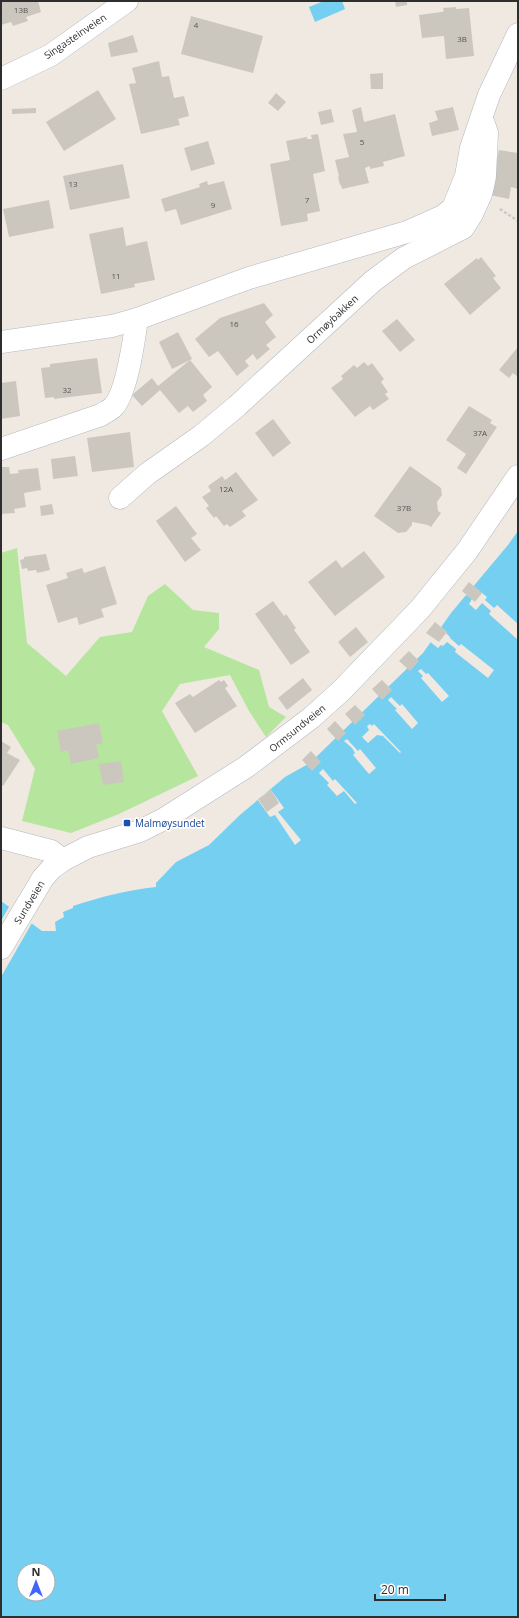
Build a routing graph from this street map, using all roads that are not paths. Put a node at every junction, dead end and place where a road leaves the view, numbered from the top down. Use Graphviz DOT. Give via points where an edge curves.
graph roads {
  1 [pos="127,1"];
  2 [pos="518,34"];
  3 [pos="513,56"];
  4 [pos="1,79"];
  5 [pos="481,117"];
  6 [pos="137,319"];
  7 [pos="1,342"];
  8 [pos="1,449"];
  9 [pos="518,476"];
  10 [pos="120,498"];
  11 [pos="1,838"];
  12 [pos="63,860"];
  13 [pos="1,948"];
  1 -- 4 [label="street, Singasteinveien" via="51,55"];
  2 -- 3 [label="street"];
  3 -- 5 [label="street" via="490,95"];
  5 -- 6 [label="street" via="471,148 466,176 453,208 443,216 407,232 250,278"];
  5 -- 10 [label="street, Ormøybakken" via="487,133 485,176 481,194 463,228 404,258 373,281 237,406 201,436 147,474"];
  6 -- 7 [label="street" via="112,326"];
  6 -- 8 [label="street" via="131,355 120,396 114,407 101,415"];
  9 -- 12 [label="street, Ormsundveien" via="468,551 420,609 341,691 311,718 246,768 164,819 140,831 88,847"];
  11 -- 12 [label="street" via="51,851"];
  12 -- 13 [label="street, Sundveien" via="43,878"];
}
